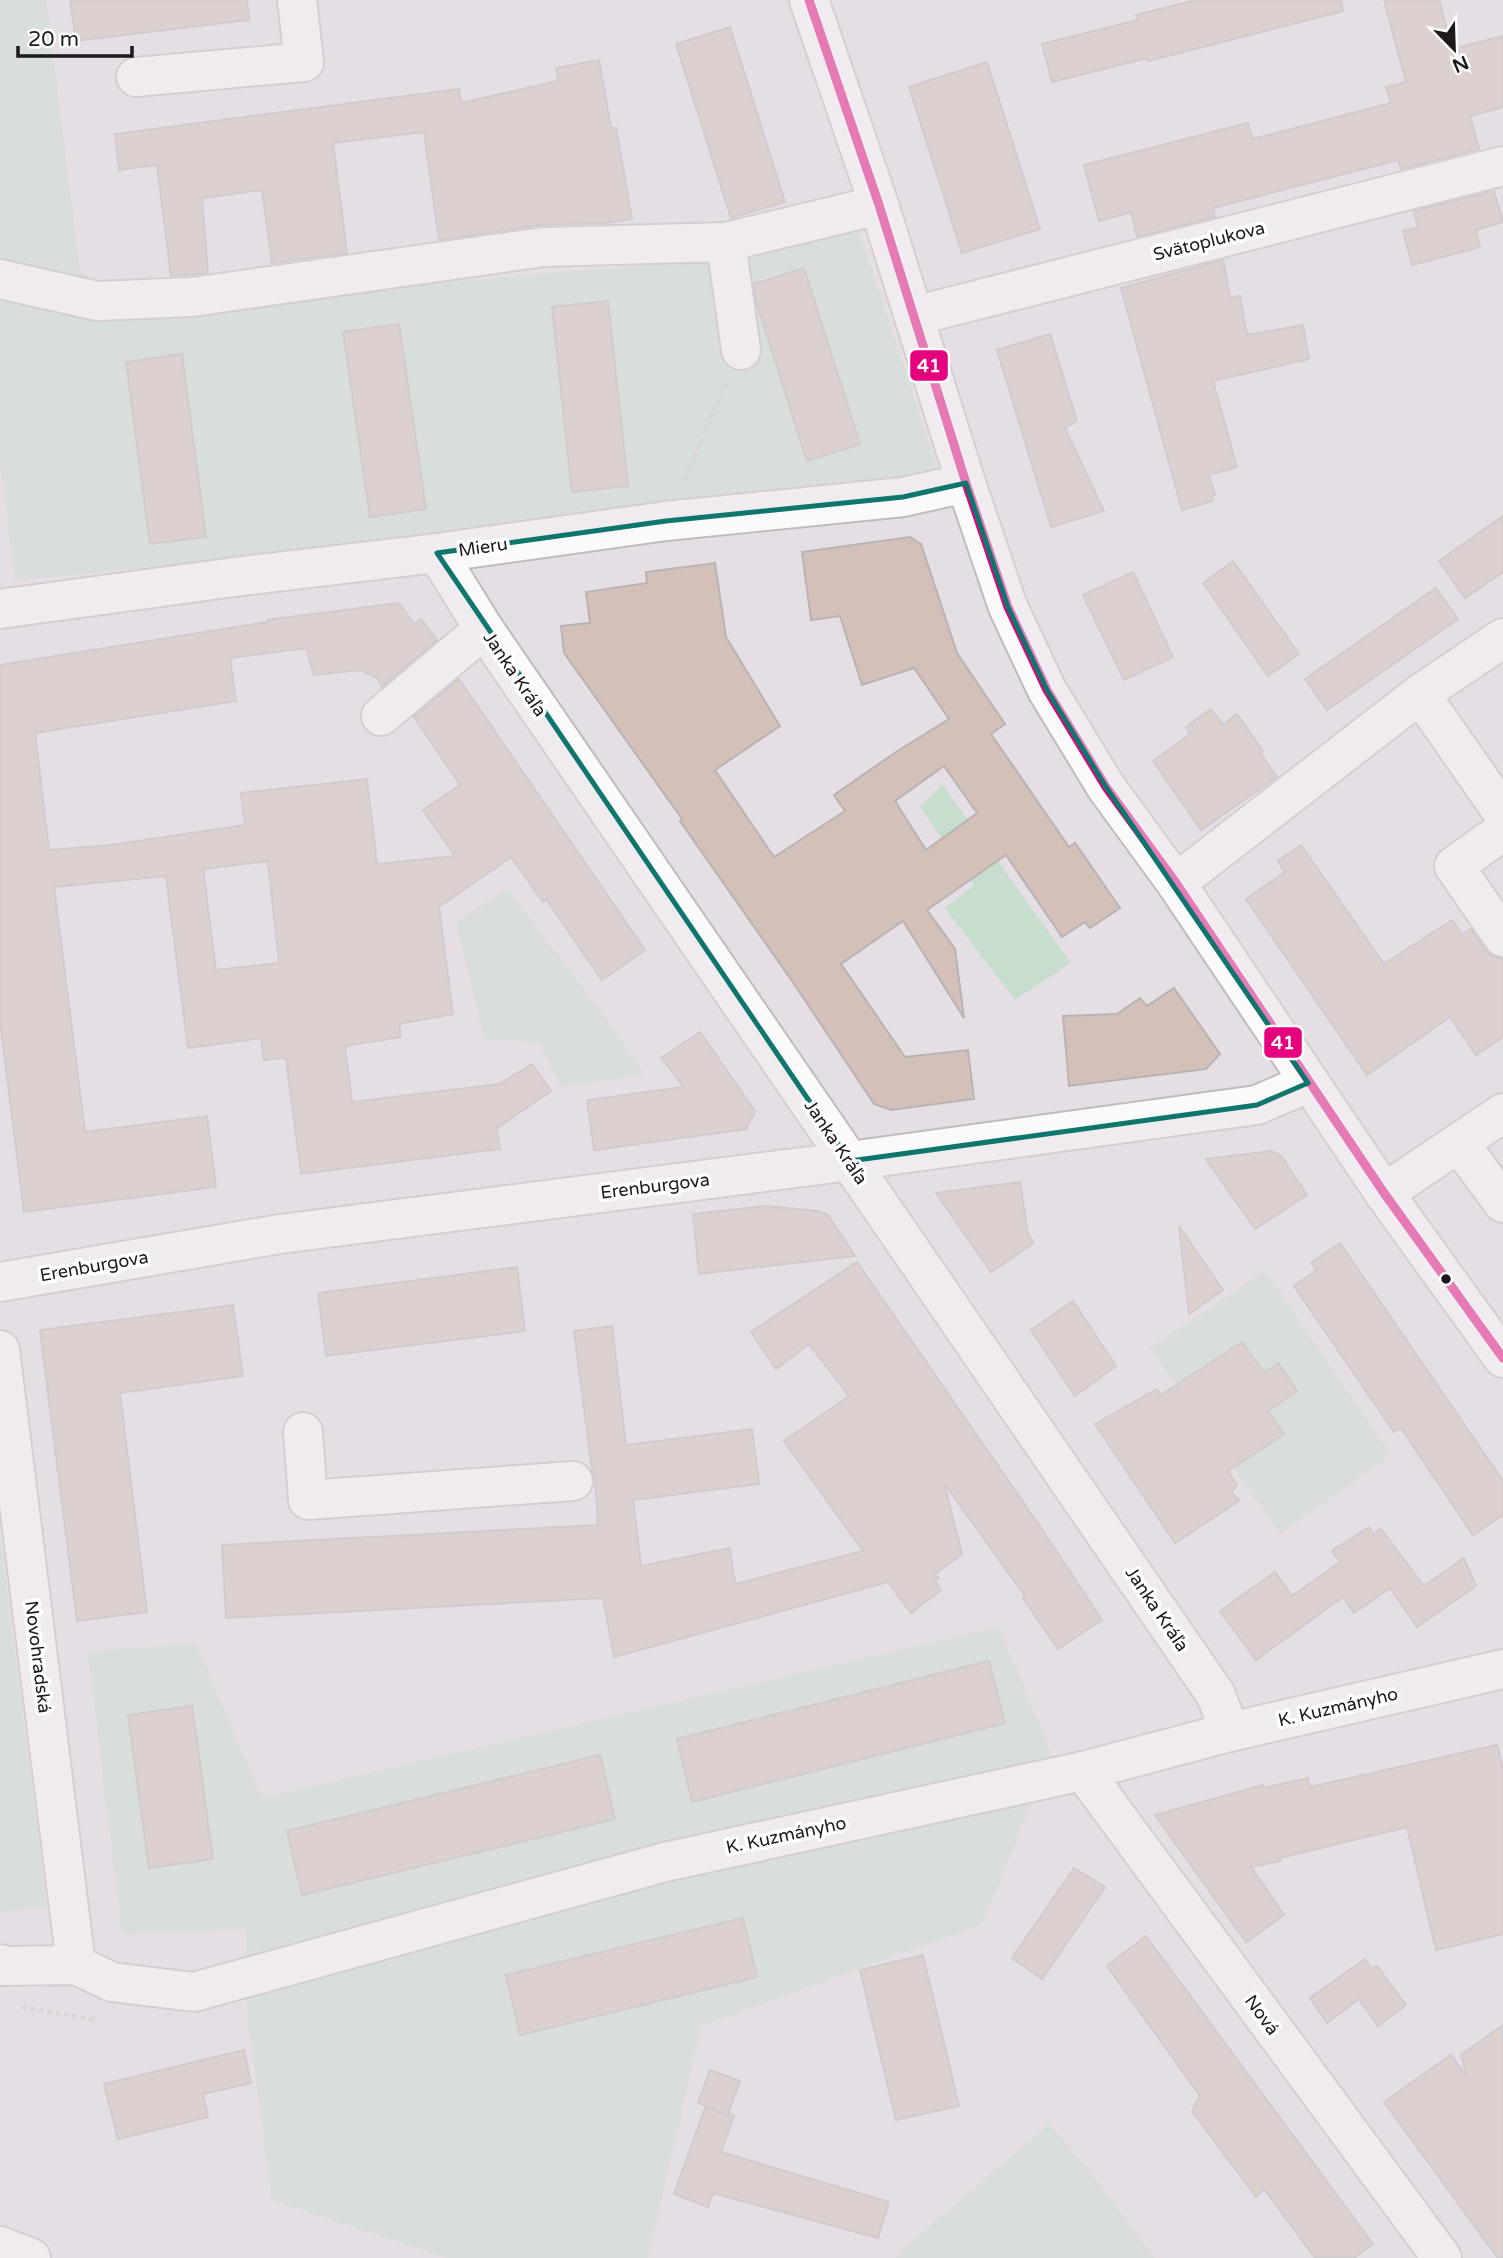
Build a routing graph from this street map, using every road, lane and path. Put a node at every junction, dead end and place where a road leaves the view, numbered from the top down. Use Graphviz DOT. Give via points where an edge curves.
graph roads {
  1 [pos="297,0"];
  2 [pos="809,0"];
  3 [pos="136,77"];
  4 [pos="1503,166"];
  5 [pos="879,205"];
  6 [pos="726,242"];
  7 [pos="0,279"];
  8 [pos="914,316"];
  9 [pos="741,350"];
  10 [pos="966,483"];
  11 [pos="666,521"];
  12 [pos="438,553"];
  13 [pos="0,609"];
  14 [pos="484,629"];
  15 [pos="1503,638"];
  16 [pos="1420,694"];
  17 [pos="381,716"];
  18 [pos="1503,813"];
  19 [pos="1503,831"];
  20 [pos="1176,883"];
  21 [pos="1503,937"];
  22 [pos="1308,1083"];
  23 [pos="1500,1121"];
  24 [pos="1459,1143"];
  25 [pos="850,1161"];
  26 [pos="1384,1193"];
  27 [pos="1503,1203"];
  28 [pos="0,1282"];
  29 [pos="0,1350"];
  30 [pos="1503,1358"];
  31 [pos="303,1432"];
  32 [pos="573,1481"];
  33 [pos="1503,1669"];
  34 [pos="1230,1732"];
  35 [pos="1083,1771"];
  36 [pos="0,1964"];
  37 [pos="76,1965"];
  38 [pos="0,2246"];
  39 [pos="31,2258"];
  40 [pos="1442,2258"];
  1 -- 3 [label="street" via="304,62"];
  2 -- 5 [label="street"];
  4 -- 8 [label="street, Svätoplukova"];
  5 -- 6 [label="street"];
  5 -- 8 [label="street"];
  6 -- 7 [label="street" via="543,247 192,298 97,301"];
  6 -- 9 [label="street"];
  8 -- 10 [label="street"];
  9 -- 11 [label="path"];
  10 -- 11 [label="street, Mieru" via="902,497"];
  10 -- 20 [label="street" via="1008,607 1047,690 1106,787"];
  11 -- 12 [label="street, Mieru"];
  12 -- 13 [label="street, Mieru"];
  12 -- 14 [label="street, Janka Kráľa"];
  14 -- 17 [label="street"];
  14 -- 25 [label="street, Janka Kráľa"];
  15 -- 16 [label="street"];
  16 -- 18 [label="street"];
  16 -- 20 [label="street"];
  19 -- 21 [label="street" via="1454,866"];
  20 -- 22 [label="street"];
  22 -- 25 [label="street, Erenburgova" via="1257,1105"];
  22 -- 26 [label="street"];
  23 -- 24 [label="street"];
  24 -- 26 [label="street"];
  24 -- 27 [label="street"];
  25 -- 28 [label="street, Erenburgova" via="280,1234"];
  25 -- 34 [label="street, Janka Kráľa" via="1216,1695"];
  26 -- 30 [label="street"];
  29 -- 37 [label="street, Novohradská"];
  31 -- 32 [label="street" via="308,1500"];
  33 -- 34 [label="street, K. Kuzmányho"];
  34 -- 35 [label="street, K. Kuzmányho"];
  35 -- 37 [label="street, K. Kuzmányho" via="665,1862 194,1992 112,1982"];
  35 -- 40 [label="street, Nová"];
  36 -- 37 [label="street"];
  38 -- 39 [label="street"];
}
